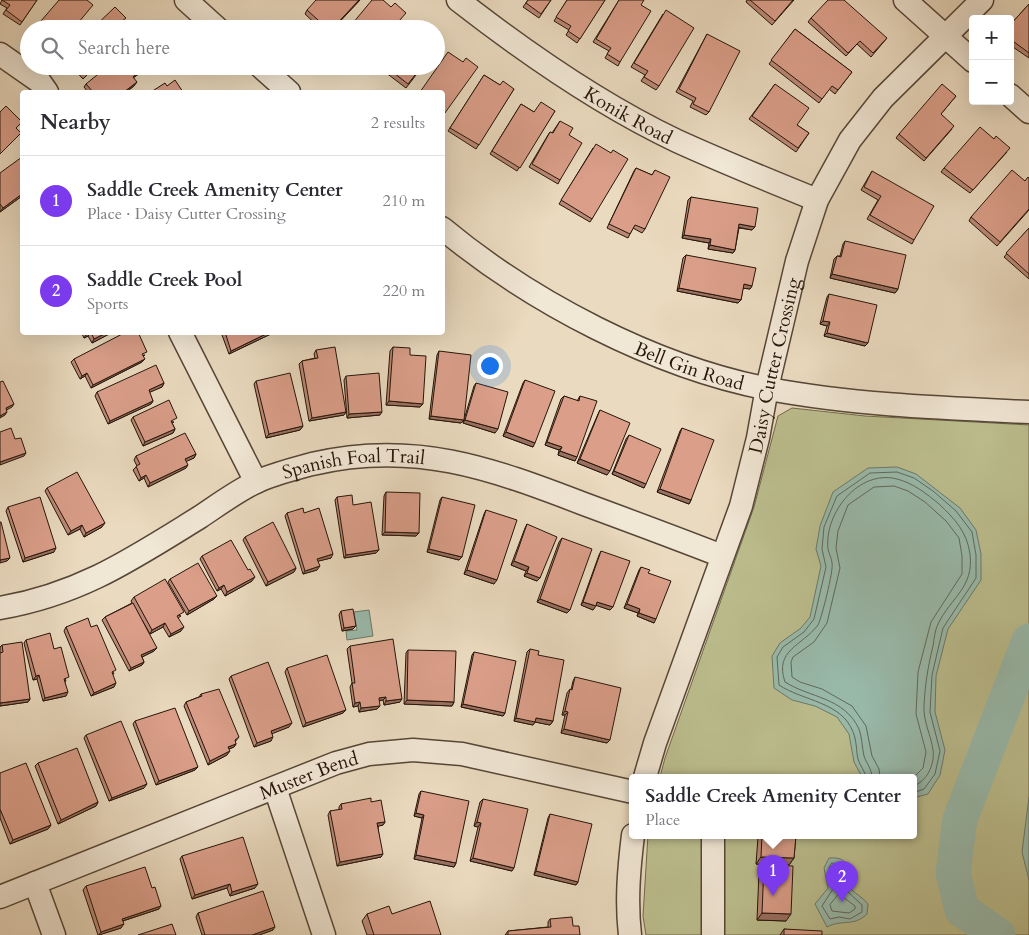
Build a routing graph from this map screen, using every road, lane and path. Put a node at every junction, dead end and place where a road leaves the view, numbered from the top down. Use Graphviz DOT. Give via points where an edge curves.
graph roads {
  1 [pos="186,0"];
  2 [pos="458,0"];
  3 [pos="905,0"];
  4 [pos="982,0"];
  5 [pos="208,20"];
  6 [pos="946,37"];
  7 [pos="0,54"];
  8 [pos="972,60"];
  9 [pos="20,68"];
  10 [pos="30,75"];
  11 [pos="270,75"];
  12 [pos="46,90"];
  13 [pos="287,90"];
  14 [pos="1014,99"];
  15 [pos="1029,112"];
  16 [pos="817,200"];
  17 [pos="445,230"];
  18 [pos="182,335"];
  19 [pos="766,388"];
  20 [pos="1029,412"];
  21 [pos="256,482"];
  22 [pos="722,556"];
  23 [pos="0,608"];
  24 [pos="646,774"];
  25 [pos="275,788"];
  26 [pos="629,791"];
  27 [pos="633,839"];
  28 [pos="713,839"];
  29 [pos="35,883"];
  30 [pos="0,897"];
  31 [pos="54,935"];
  32 [pos="324,935"];
  33 [pos="630,935"];
  34 [pos="713,935"];
  1 -- 5 [label="street"];
  2 -- 16 [label="street, Konik Road" via="531,56 617,108 676,140"];
  3 -- 6 [label="street"];
  4 -- 6 [label="street, Daisy Cutter Crossing"];
  6 -- 8 [label="street"];
  6 -- 16 [label="street, Daisy Cutter Crossing" via="884,98 850,140"];
  7 -- 9 [label="street"];
  10 -- 12 [label="street"];
  11 -- 13 [label="street"];
  14 -- 15 [label="street"];
  16 -- 19 [label="street, Daisy Cutter Crossing" via="797,261"];
  17 -- 19 [label="street, Bell Gin Road" via="541,297 613,337 703,371"];
  18 -- 21 [label="street"];
  19 -- 20 [label="street, Bell Gin Road" via="886,406"];
  19 -- 22 [label="street, Daisy Cutter Crossing" via="743,497"];
  21 -- 22 [label="street, Spanish Foal Trail" via="338,458 380,454 443,459 503,473"];
  21 -- 23 [label="street, Spanish Foal Trail" via="84,585 42,600"];
  22 -- 24 [label="street, Daisy Cutter Crossing"];
  25 -- 26 [label="street, Muster Bend" via="336,763 369,754 413,750 462,754"];
  25 -- 29 [label="street, Muster Bend"];
  25 -- 32 [label="street"];
  27 -- 33 [label="street" via="629,872"];
  28 -- 34 [label="street"];
  29 -- 30 [label="street, Muster Bend"];
  29 -- 31 [label="street"];
}
